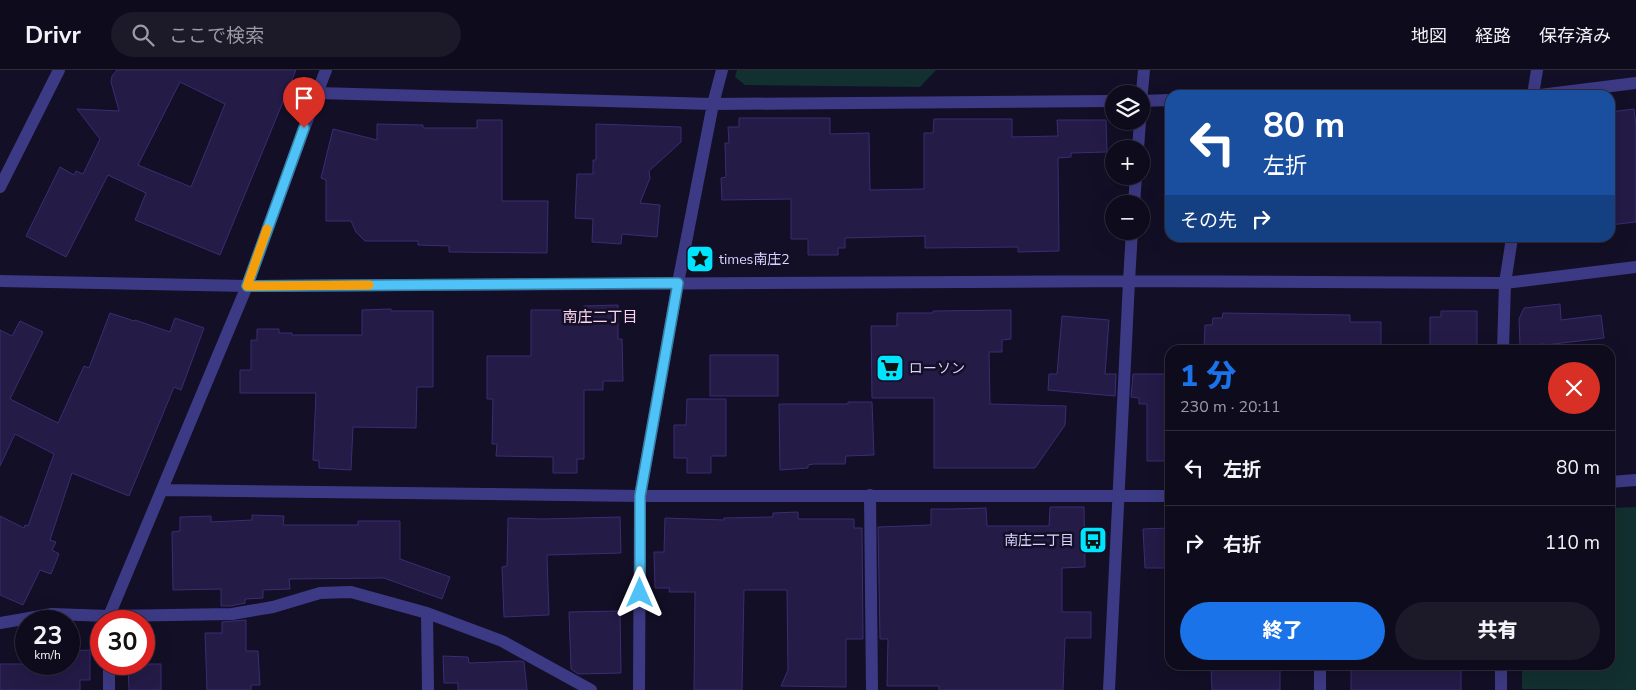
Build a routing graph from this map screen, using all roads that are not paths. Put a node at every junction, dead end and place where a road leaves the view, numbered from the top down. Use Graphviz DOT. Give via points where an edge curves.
graph roads {
  1 [pos="326,70"];
  2 [pos="722,70"];
  3 [pos="1144,70"];
  4 [pos="1538,70"];
  5 [pos="56,71"];
  6 [pos="1636,83"];
  7 [pos="1143,85"];
  8 [pos="1533,90"];
  9 [pos="1580,90"];
  10 [pos="316,93"];
  11 [pos="1165,100"];
  12 [pos="1105,101"];
  13 [pos="1150,101"];
  14 [pos="713,104"];
  15 [pos="0,187"];
  16 [pos="1131,240"];
  17 [pos="1511,242"];
  18 [pos="1636,267"];
  19 [pos="1129,280"];
  20 [pos="0,281"];
  21 [pos="678,283"];
  22 [pos="1505,283"];
  23 [pos="247,286"];
  24 [pos="1503,345"];
  25 [pos="1636,480"];
  26 [pos="1615,482"];
  27 [pos="162,490"];
  28 [pos="870,495"];
  29 [pos="1117,495"];
  30 [pos="640,496"];
  31 [pos="1165,496"];
  32 [pos="113,610"];
  33 [pos="427,613"];
  34 [pos="90,617"];
  35 [pos="155,617"];
  36 [pos="0,623"];
  37 [pos="1320,670"];
  38 [pos="1501,670"];
  39 [pos="109,675"];
  40 [pos="109,690"];
  41 [pos="428,690"];
  42 [pos="590,690"];
  43 [pos="639,690"];
  44 [pos="872,690"];
  45 [pos="1109,690"];
  46 [pos="1320,690"];
  47 [pos="1501,690"];
  1 -- 10 [label="street"];
  2 -- 14 [label="street"];
  3 -- 7 [label="street"];
  4 -- 8 [label="street"];
  5 -- 15 [label="street"];
  6 -- 9 [label="street"];
  10 -- 14 [label="street"];
  10 -- 23 [label="street"];
  11 -- 13 [label="street"];
  12 -- 14 [label="street"];
  14 -- 21 [label="street"];
  16 -- 19 [label="street"];
  17 -- 22 [label="street"];
  18 -- 22 [label="street"];
  19 -- 21 [label="street"];
  19 -- 22 [label="street"];
  19 -- 29 [label="street"];
  20 -- 23 [label="street"];
  21 -- 23 [label="street"];
  21 -- 30 [label="street"];
  22 -- 24 [label="street"];
  23 -- 27 [label="street"];
  25 -- 26 [label="street"];
  27 -- 30 [label="street"];
  27 -- 32 [label="street"];
  28 -- 29 [label="street"];
  28 -- 30 [label="street"];
  28 -- 44 [label="street"];
  29 -- 31 [label="street"];
  29 -- 45 [label="street"];
  30 -- 43 [label="street"];
  33 -- 35 [label="street" via="352,592 320,593 273,607 232,614"];
  33 -- 41 [label="street"];
  33 -- 42 [label="street" via="502,641"];
  34 -- 36 [label="street" via="52,614"];
  37 -- 46 [label="street"];
  38 -- 47 [label="street"];
  39 -- 40 [label="street"];
}
